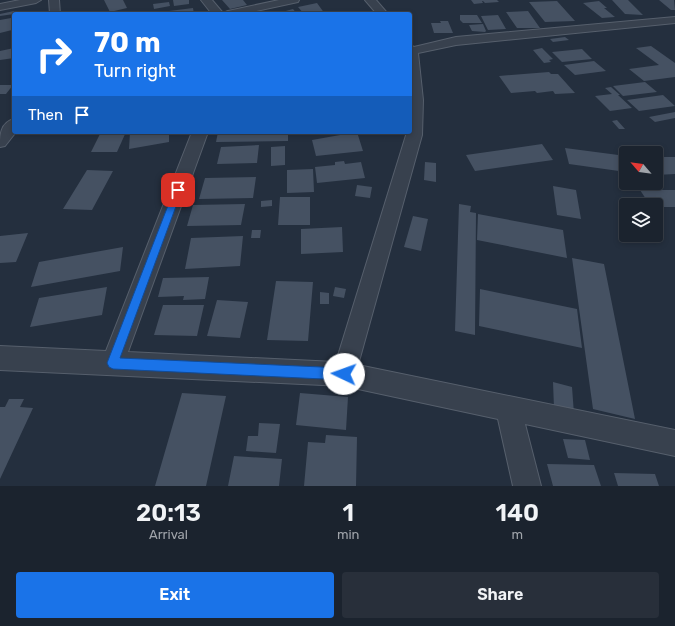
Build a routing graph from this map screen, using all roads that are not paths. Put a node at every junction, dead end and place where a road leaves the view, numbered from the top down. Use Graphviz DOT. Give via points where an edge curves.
graph roads {
  1 [pos="36,0"];
  2 [pos="54,0"];
  3 [pos="206,0"];
  4 [pos="294,0"];
  5 [pos="370,0"];
  6 [pos="0,8"];
  7 [pos="56,12"];
  8 [pos="216,12"];
  9 [pos="237,12"];
  10 [pos="380,12"];
  11 [pos="675,20"];
  12 [pos="412,50"];
  13 [pos="412,60"];
  14 [pos="12,127"];
  15 [pos="199,134"];
  16 [pos="0,142"];
  17 [pos="0,358"];
  18 [pos="113,363"];
  19 [pos="344,374"];
  20 [pos="508,407"];
  21 [pos="675,444"];
  22 [pos="527,486"];
  1 -- 6 [label="street"];
  2 -- 7 [label="street"];
  3 -- 8 [label="street"];
  4 -- 9 [label="street"];
  5 -- 10 [label="street"];
  11 -- 12 [label="street" via="456,41"];
  13 -- 19 [label="street" via="416,100 414,135"];
  14 -- 16 [label="street"];
  15 -- 18 [label="street"];
  17 -- 18 [label="street"];
  18 -- 19 [label="street"];
  19 -- 20 [label="street"];
  20 -- 21 [label="street"];
  20 -- 22 [label="street"];
}
